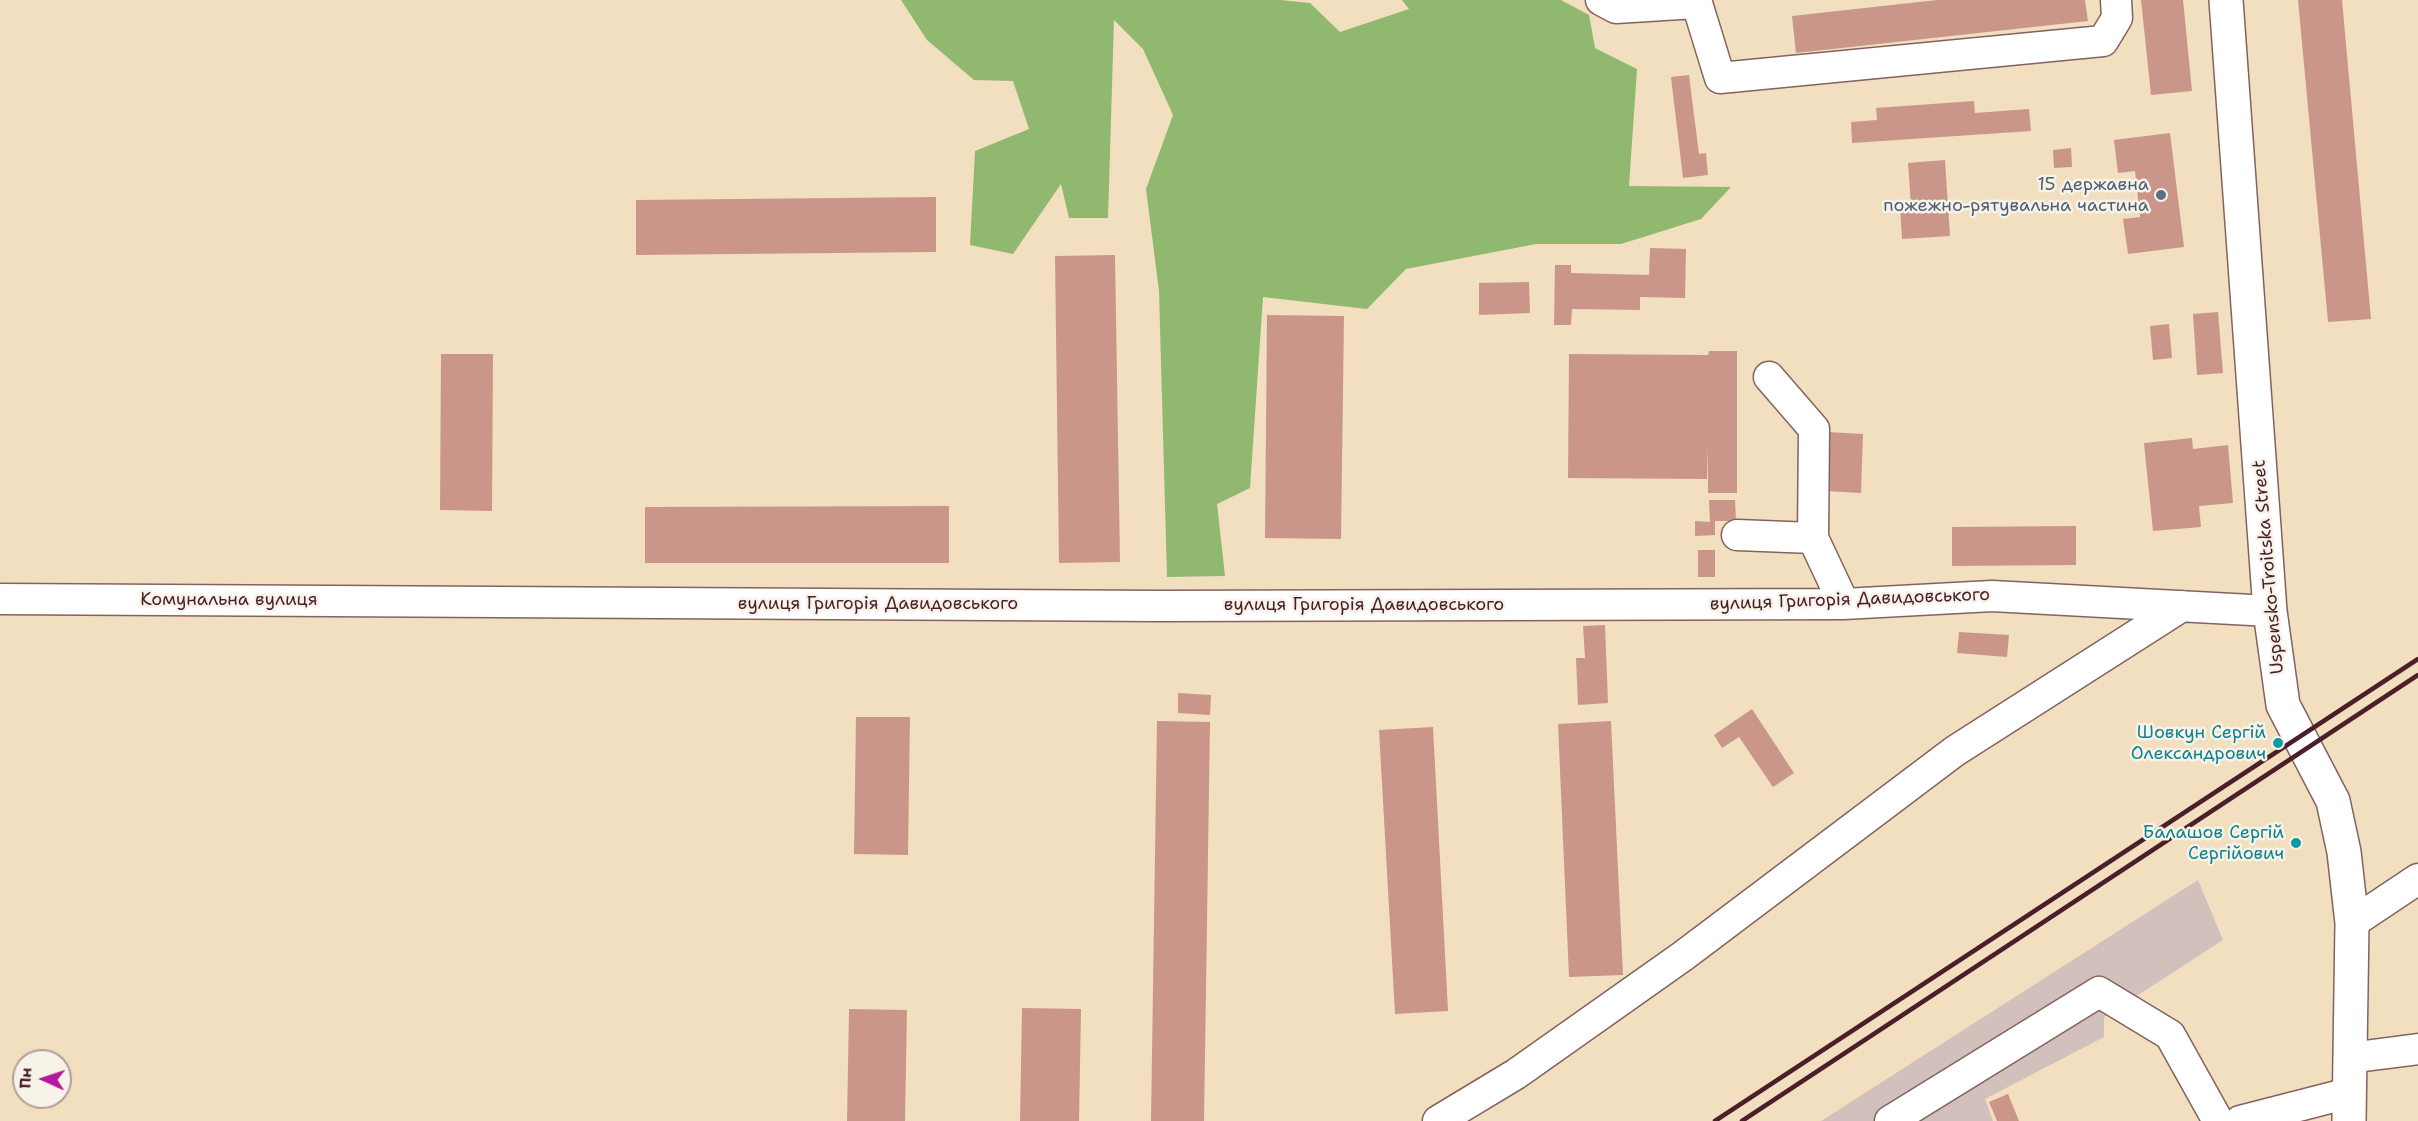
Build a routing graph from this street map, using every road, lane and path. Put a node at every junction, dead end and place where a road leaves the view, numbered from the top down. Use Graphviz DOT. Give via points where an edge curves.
graph roads {
  1 [pos="1601,0"];
  2 [pos="2116,0"];
  3 [pos="2226,0"];
  4 [pos="1696,2"];
  5 [pos="1769,377"];
  6 [pos="1737,535"];
  7 [pos="1813,538"];
  8 [pos="0,599"];
  9 [pos="458,600"];
  10 [pos="1844,604"];
  11 [pos="2181,606"];
  12 [pos="2270,611"];
  13 [pos="2418,879"];
  14 [pos="2352,923"];
  15 [pos="2418,1049"];
  16 [pos="2349,1058"];
  17 [pos="2349,1107"];
  18 [pos="1438,1121"];
  19 [pos="1890,1121"];
  20 [pos="2218,1121"];
  21 [pos="2240,1121"];
  1 -- 4 [label="street" via="1616,8"];
  2 -- 4 [label="street" via="2118,18 2103,41 1720,78"];
  3 -- 12 [label="main road, Uspensko-Troitska Street"];
  5 -- 7 [label="street" via="1814,429"];
  6 -- 7 [label="street"];
  7 -- 10 [label="street"];
  8 -- 9 [label="street, Комунальна вулиця"];
  9 -- 10 [label="street, вулиця Григорія Давидовського" via="1148,606"];
  10 -- 11 [label="street, вулиця Григорія Давидовського" via="1992,596"];
  11 -- 12 [label="street, вулиця Григорія Давидовського"];
  11 -- 18 [label="street" via="1955,752 1683,956 1516,1074"];
  12 -- 14 [label="main road, Uspensko-Troitska Street" via="2283,705 2333,801 2344,852"];
  13 -- 14 [label="street"];
  14 -- 16 [label="main road, Uspensko-Troitska Street"];
  15 -- 16 [label="street"];
  16 -- 17 [label="main road, Uspensko-Troitska Street"];
  17 -- 21 [label="street"];
  19 -- 20 [label="street" via="2099,992 2170,1035"];
}
